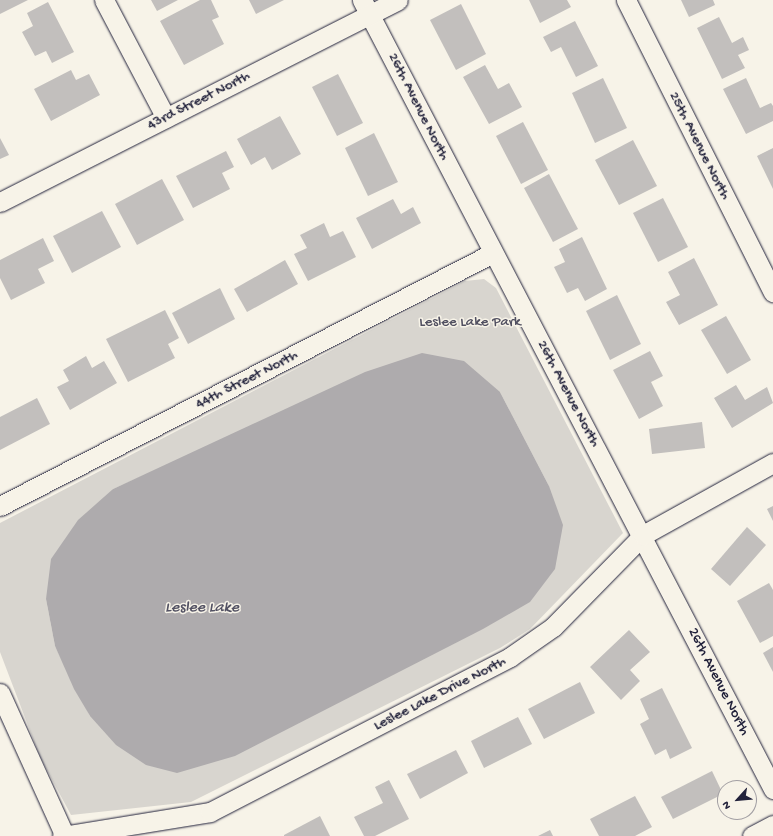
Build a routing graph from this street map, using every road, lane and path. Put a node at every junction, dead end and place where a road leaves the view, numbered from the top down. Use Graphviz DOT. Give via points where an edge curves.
graph roads {
  1 [pos="104,0"];
  2 [pos="398,0"];
  3 [pos="626,0"];
  4 [pos="366,7"];
  5 [pos="166,118"];
  6 [pos="0,202"];
  7 [pos="494,253"];
  8 [pos="773,292"];
  9 [pos="773,463"];
  10 [pos="0,506"];
  11 [pos="644,535"];
  12 [pos="0,693"];
  13 [pos="773,789"];
  14 [pos="773,825"];
  15 [pos="64,836"];
  16 [pos="752,836"];
  1 -- 5 [label="street"];
  2 -- 4 [label="street, 43rd Street North"];
  3 -- 8 [label="street, 25th Avenue North"];
  4 -- 5 [label="street, 43rd Street North"];
  4 -- 7 [label="street, 26th Avenue North"];
  5 -- 6 [label="street, 43rd Street North"];
  7 -- 10 [label="street, 44th Street North"];
  7 -- 11 [label="street, 26th Avenue North"];
  9 -- 11 [label="street, Leslee Lake Drive North"];
  11 -- 13 [label="street, 26th Avenue North"];
  11 -- 15 [label="street, Leslee Lake Drive North" via="553,627 510,658 210,812"];
  12 -- 15 [label="street"];
  14 -- 16 [label="street"];
}
